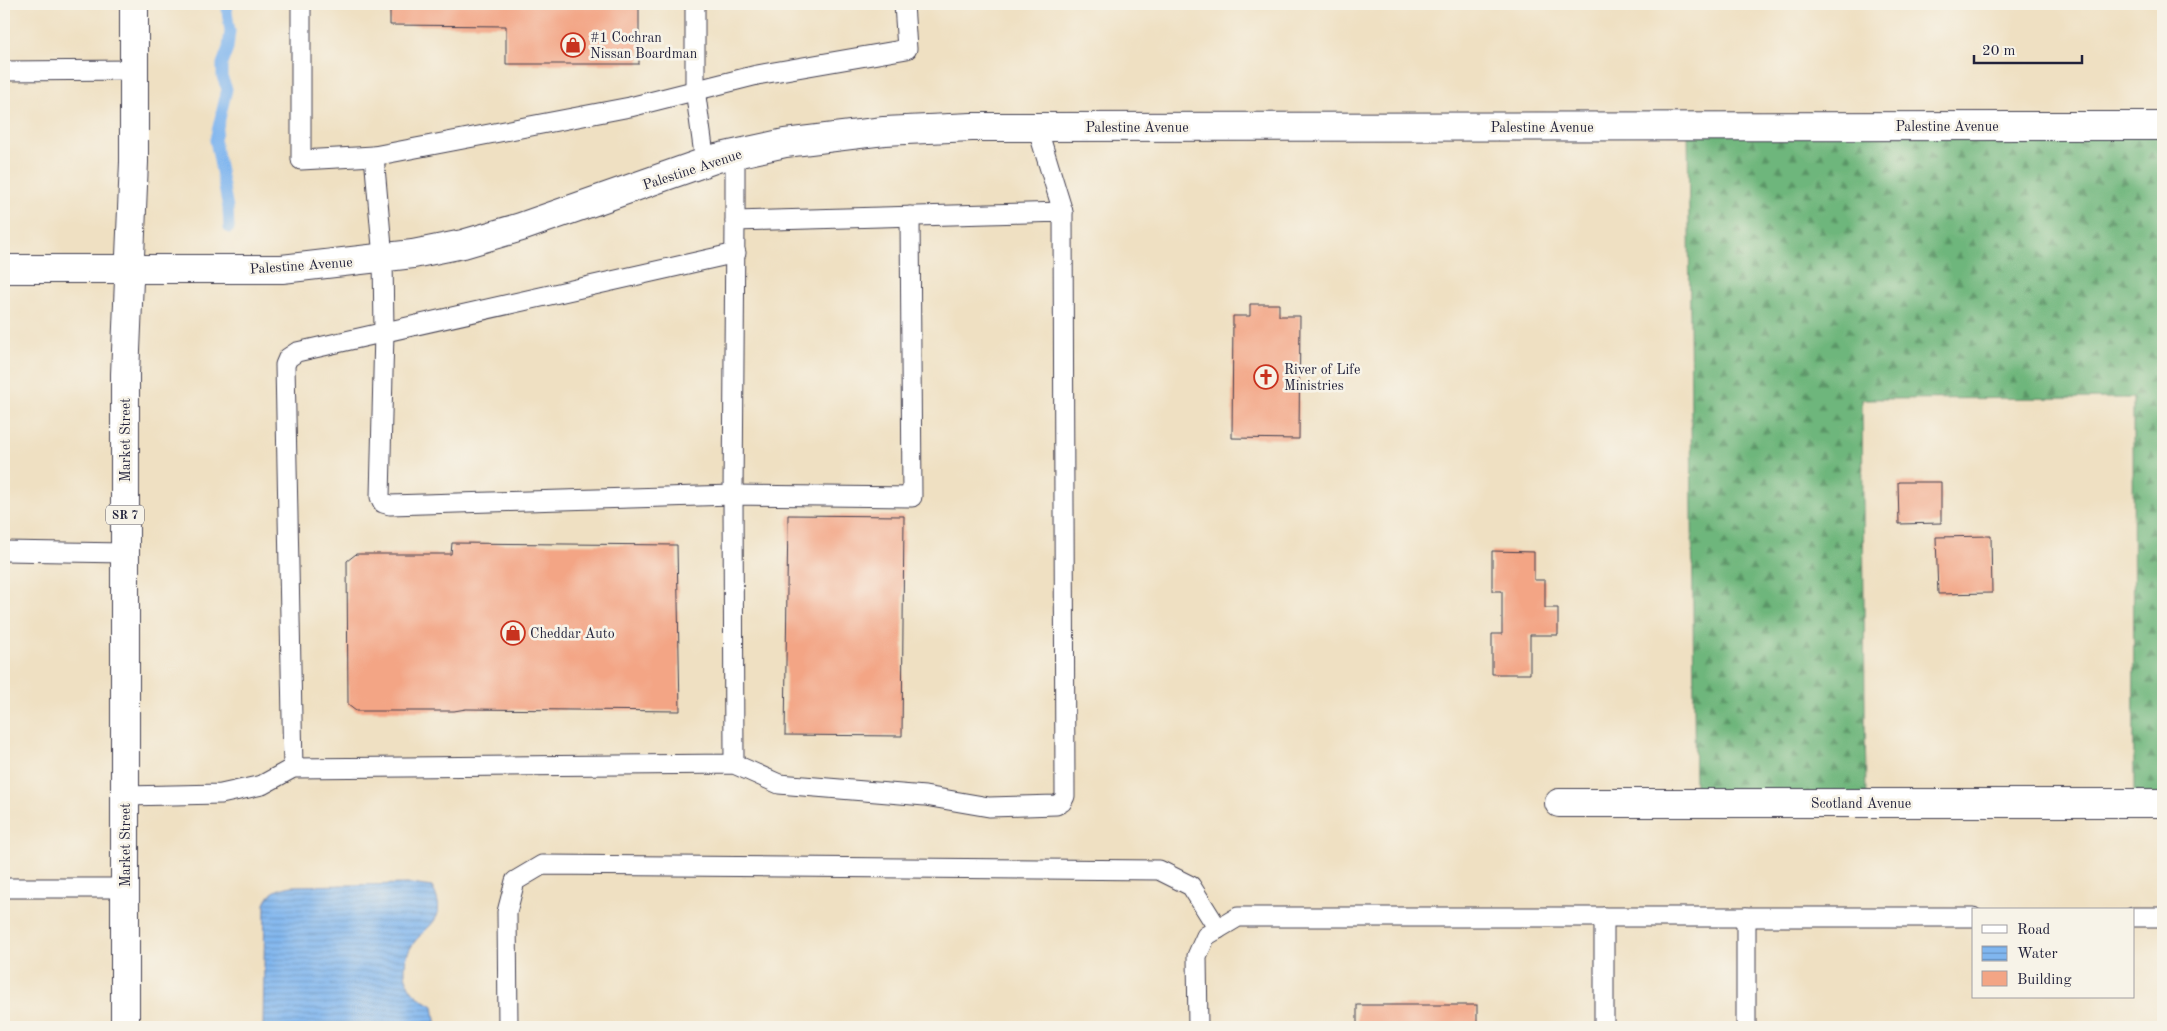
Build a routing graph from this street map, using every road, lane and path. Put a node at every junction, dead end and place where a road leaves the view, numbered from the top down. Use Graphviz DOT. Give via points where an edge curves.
graph roads {
  1 [pos="134,4"];
  2 [pos="301,4"];
  3 [pos="695,4"];
  4 [pos="904,4"];
  5 [pos="4,70"];
  6 [pos="134,70"];
  7 [pos="696,89"];
  8 [pos="2163,126"];
  9 [pos="1037,127"];
  10 [pos="735,154"];
  11 [pos="374,156"];
  12 [pos="705,162"];
  13 [pos="1063,212"];
  14 [pos="910,216"];
  15 [pos="735,221"];
  16 [pos="736,252"];
  17 [pos="383,258"];
  18 [pos="130,269"];
  19 [pos="4,270"];
  20 [pos="384,332"];
  21 [pos="733,495"];
  22 [pos="4,552"];
  23 [pos="125,552"];
  24 [pos="734,764"];
  25 [pos="293,768"];
  26 [pos="125,796"];
  27 [pos="1559,803"];
  28 [pos="2163,803"];
  29 [pos="4,888"];
  30 [pos="125,888"];
  31 [pos="1604,917"];
  32 [pos="1746,917"];
  33 [pos="1972,917"];
  34 [pos="2134,917"];
  35 [pos="2163,917"];
  36 [pos="1218,929"];
  37 [pos="125,1027"];
  38 [pos="508,1027"];
  39 [pos="1198,1027"];
  40 [pos="1604,1027"];
  41 [pos="1746,1027"];
  1 -- 6 [label="street, Market Street / SR 7"];
  2 -- 11 [label="lane" via="301,160"];
  3 -- 7 [label="lane"];
  4 -- 7 [label="lane" via="906,49"];
  5 -- 6 [label="lane"];
  6 -- 18 [label="street, Market Street / SR 7"];
  7 -- 11 [label="lane" via="630,107"];
  7 -- 12 [label="lane"];
  8 -- 9 [label="street, Palestine Avenue"];
  9 -- 10 [label="street, Palestine Avenue" via="884,131 784,143"];
  9 -- 13 [label="lane"];
  10 -- 12 [label="street, Palestine Avenue"];
  10 -- 15 [label="lane"];
  11 -- 17 [label="lane"];
  12 -- 17 [label="street, Palestine Avenue" via="513,230 463,244"];
  13 -- 14 [label="lane"];
  13 -- 24 [label="lane" via="1065,796 1062,802 1056,805 989,807 925,796 779,784"];
  14 -- 15 [label="lane"];
  14 -- 21 [label="lane" via="912,497"];
  15 -- 16 [label="lane"];
  16 -- 20 [label="lane"];
  16 -- 21 [label="lane"];
  17 -- 18 [label="street, Palestine Avenue" via="282,269"];
  17 -- 20 [label="lane"];
  18 -- 19 [label="street, Palestine Avenue"];
  18 -- 23 [label="street, Market Street / SR 7" via="125,374"];
  20 -- 21 [label="lane" via="380,497 383,503"];
  20 -- 25 [label="lane" via="297,352 288,358 285,365"];
  21 -- 24 [label="lane"];
  22 -- 23 [label="lane"];
  23 -- 26 [label="street, Market Street / SR 7"];
  24 -- 25 [label="lane"];
  25 -- 26 [label="lane" via="262,785 221,794"];
  26 -- 30 [label="street, Market Street / SR 7"];
  27 -- 28 [label="street, Scotland Avenue"];
  29 -- 30 [label="lane"];
  30 -- 37 [label="street, Market Street / SR 7"];
  31 -- 32 [label="lane"];
  31 -- 36 [label="lane" via="1238,917"];
  31 -- 40 [label="lane"];
  32 -- 33 [label="lane"];
  32 -- 41 [label="lane"];
  34 -- 35 [label="lane"];
  36 -- 38 [label="lane" via="1191,886 1158,870 542,865 514,881 507,912"];
  36 -- 39 [label="lane" via="1206,936 1197,956"];
}
